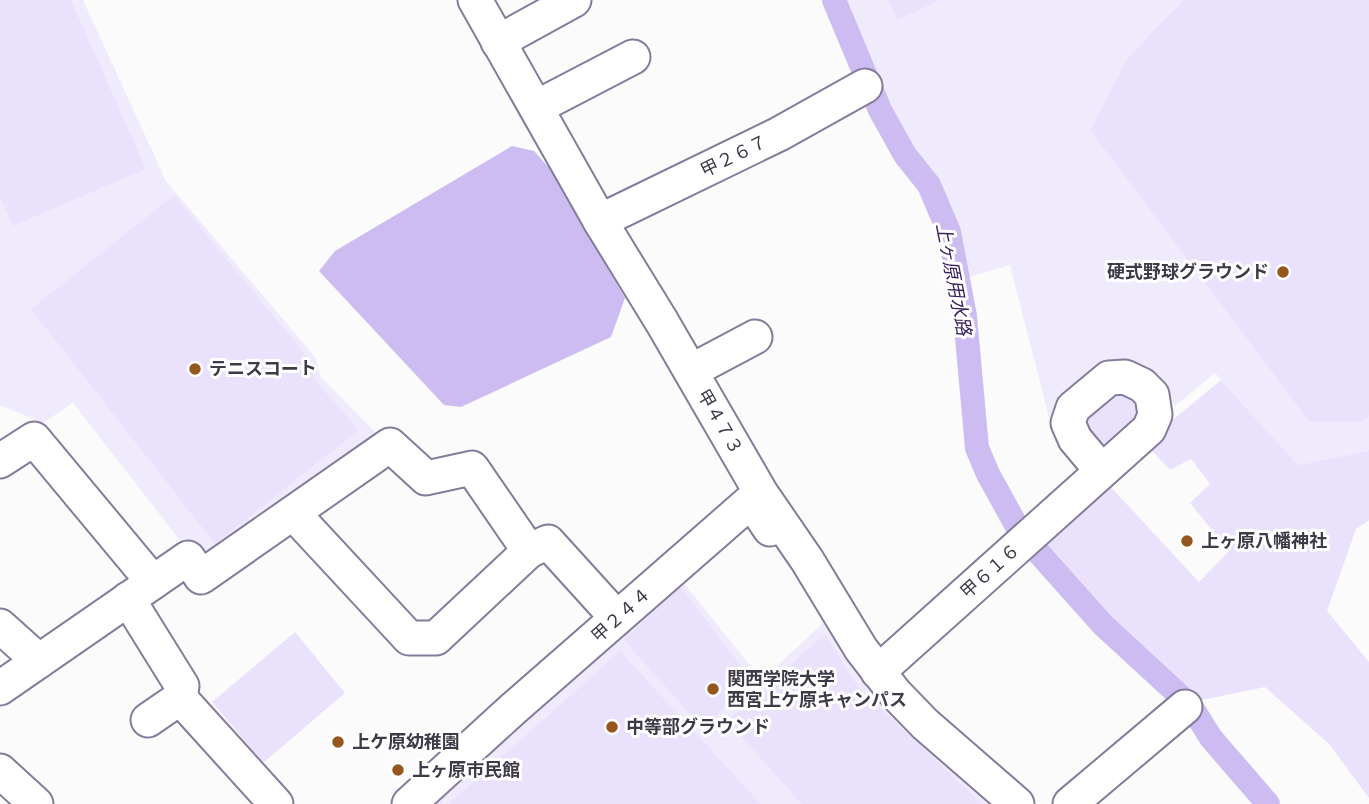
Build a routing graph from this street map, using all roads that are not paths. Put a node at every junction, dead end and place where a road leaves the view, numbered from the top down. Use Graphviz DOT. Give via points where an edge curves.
graph roads {
  1 [pos="475,0"];
  2 [pos="574,0"];
  3 [pos="498,42"];
  4 [pos="632,57"];
  5 [pos="865,86"];
  6 [pos="537,107"];
  7 [pos="600,221"];
  8 [pos="755,337"];
  9 [pos="695,379"];
  10 [pos="0,461"];
  11 [pos="1101,470"];
  12 [pos="751,501"];
  13 [pos="293,513"];
  14 [pos="529,551"];
  15 [pos="822,585"];
  16 [pos="140,591"];
  17 [pos="617,618"];
  18 [pos="0,626"];
  19 [pos="39,661"];
  20 [pos="878,672"];
  21 [pos="0,688"];
  22 [pos="180,698"];
  23 [pos="1185,707"];
  24 [pos="148,720"];
  25 [pos="0,771"];
  26 [pos="36,804"];
  27 [pos="276,804"];
  28 [pos="409,804"];
  29 [pos="1017,804"];
  30 [pos="1070,804"];
  1 -- 3 [label="street, 甲４７３"];
  2 -- 3 [label="street"];
  3 -- 6 [label="street, 甲４７３"];
  4 -- 6 [label="street"];
  5 -- 7 [label="street, 甲２６７" via="779,134"];
  6 -- 7 [label="street, 甲４７３"];
  7 -- 9 [label="street, 甲４７３"];
  8 -- 9 [label="street"];
  9 -- 12 [label="street" via="699,404"];
  9 -- 15 [label="street, 甲４７３" via="761,493"];
  10 -- 16 [label="street" via="34,439"];
  11 -- 20 [label="street, 甲６１６"];
  12 -- 15 [label="street" via="794,563"];
  12 -- 17 [label="street, 甲２４４"];
  13 -- 14 [label="street" via="390,445 426,478 472,468"];
  13 -- 14 [label="street" via="409,638 436,638"];
  13 -- 16 [label="street" via="201,577 188,558"];
  14 -- 17 [label="street" via="548,542"];
  15 -- 20 [label="street, 甲４７３"];
  16 -- 19 [label="street"];
  16 -- 22 [label="street" via="182,686"];
  17 -- 28 [label="street, 甲２４４"];
  18 -- 19 [label="street"];
  19 -- 21 [label="street"];
  20 -- 29 [label="street, 甲４７３" via="925,724"];
  22 -- 24 [label="street"];
  22 -- 27 [label="street"];
  23 -- 30 [label="street"];
  25 -- 26 [label="street"];
}
